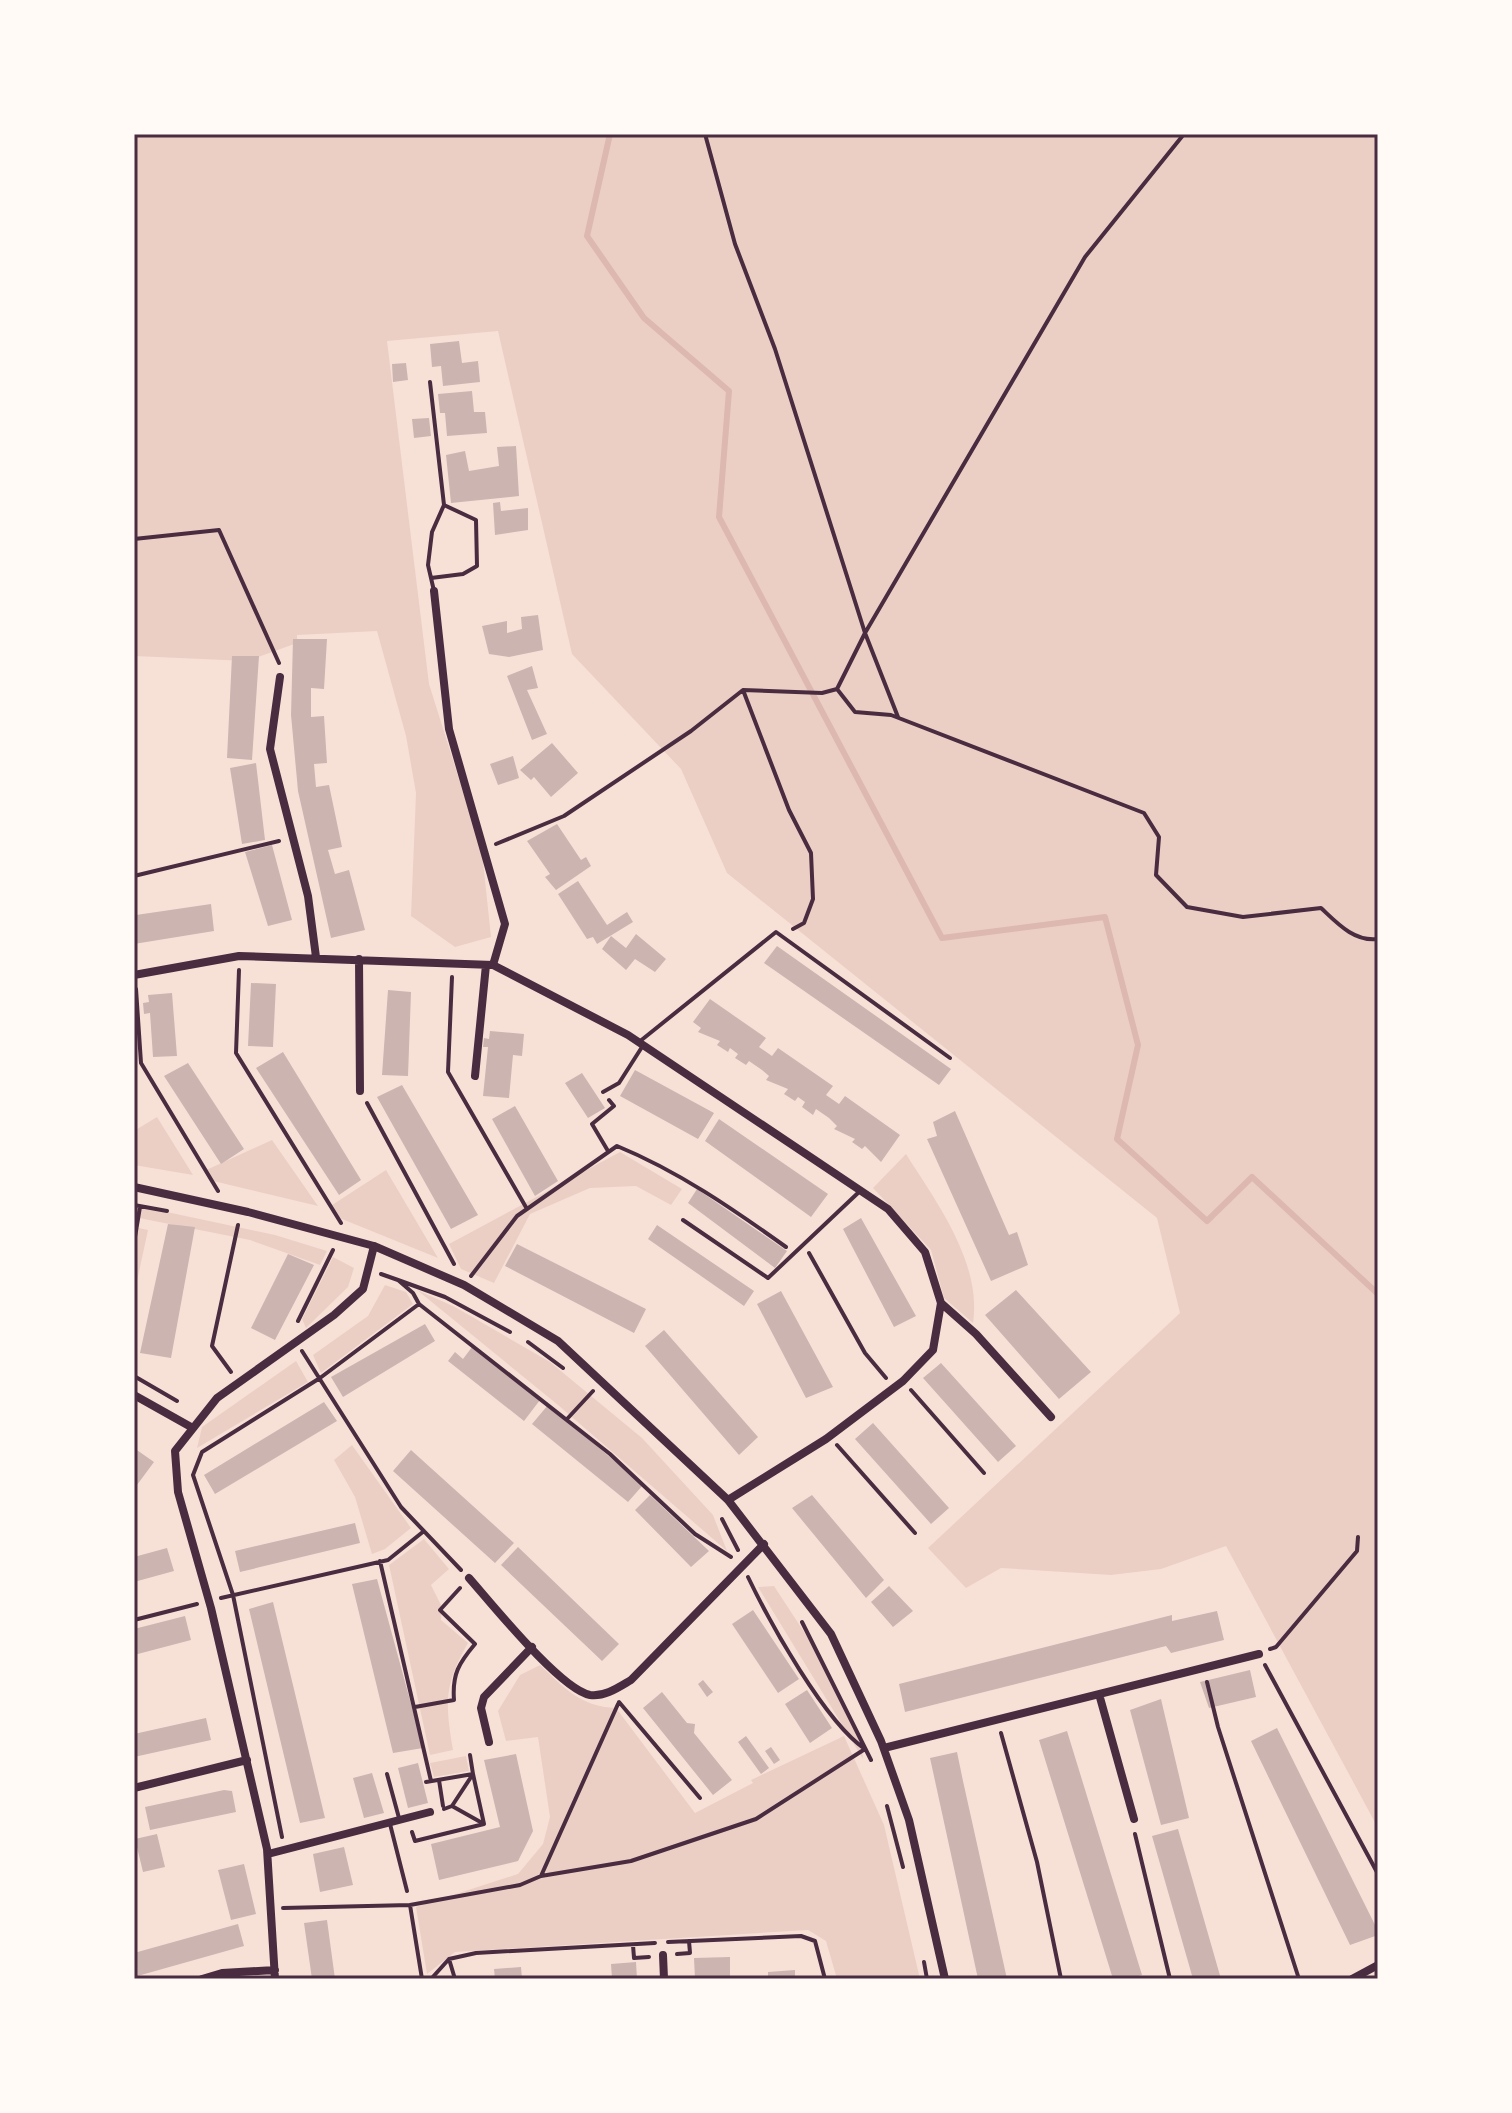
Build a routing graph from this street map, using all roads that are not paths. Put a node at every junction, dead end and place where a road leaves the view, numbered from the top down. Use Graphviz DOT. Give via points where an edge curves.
graph roads {
  1 [pos="430,382"];
  2 [pos="444,505"];
  3 [pos="431,578"];
  4 [pos="434,591"];
  5 [pos="280,677"];
  6 [pos="316,957"];
  7 [pos="359,959"];
  8 [pos="490,965"];
  9 [pos="135,975"];
  10 [pos="642,1044"];
  11 [pos="950,1058"];
  12 [pos="475,1076"];
  13 [pos="360,1091"];
  14 [pos="603,1092"];
  15 [pos="134,1187"];
  16 [pos="861,1191"];
  17 [pos="683,1220"];
  18 [pos="374,1246"];
  19 [pos="941,1303"];
  20 [pos="134,1395"];
  21 [pos="1051,1417"];
  22 [pos="191,1427"];
  23 [pos="728,1500"];
  24 [pos="764,1544"];
  25 [pos="469,1578"];
  26 [pos="532,1647"];
  27 [pos="1259,1654"];
  28 [pos="1099,1694"];
  29 [pos="489,1742"];
  30 [pos="884,1748"];
  31 [pos="247,1760"];
  32 [pos="387,1774"];
  33 [pos="134,1788"];
  34 [pos="430,1812"];
  35 [pos="1134,1819"];
  36 [pos="395,1821"];
  37 [pos="268,1854"];
  38 [pos="407,1891"];
  39 [pos="663,1955"];
  40 [pos="1378,1965"];
  41 [pos="275,1974"];
  42 [pos="202,1979"];
  43 [pos="664,1979"];
  44 [pos="945,1979"];
  45 [pos="1352,1979"];
  1 -- 2 [label="lane"];
  2 -- 3 [label="lane" via="432,532"];
  2 -- 3 [label="lane" via="476,520 477,566 463,574"];
  3 -- 4 [label="lane"];
  4 -- 8 [label="street" via="449,729 505,924"];
  5 -- 6 [label="street" via="270,749 308,896"];
  6 -- 7 [label="street"];
  6 -- 9 [label="street" via="239,956"];
  7 -- 8 [label="street"];
  7 -- 13 [label="street"];
  8 -- 10 [label="street"];
  8 -- 12 [label="street"];
  10 -- 11 [label="lane" via="776,932"];
  10 -- 14 [label="lane" via="619,1083"];
  10 -- 16 [label="street"];
  15 -- 18 [label="street"];
  16 -- 17 [label="lane" via="768,1278"];
  16 -- 19 [label="street" via="888,1209 925,1252"];
  18 -- 22 [label="street" via="363,1289 217,1398"];
  18 -- 23 [label="street" via="463,1285 558,1341"];
  19 -- 21 [label="street"];
  19 -- 23 [label="street" via="933,1350 903,1381"];
  20 -- 22 [label="street"];
  22 -- 31 [label="street" via="175,1451 178,1492"];
  23 -- 24 [label="street"];
  24 -- 26 [label="street" via="631,1680 611,1692 590,1695 565,1681"];
  24 -- 30 [label="street" via="831,1634"];
  25 -- 26 [label="street"];
  26 -- 29 [label="street" via="484,1697 481,1708"];
  27 -- 28 [label="street"];
  28 -- 30 [label="street"];
  28 -- 35 [label="street"];
  30 -- 44 [label="street" via="909,1820"];
  31 -- 33 [label="street"];
  31 -- 37 [label="street"];
  32 -- 36 [label="lane"];
  34 -- 36 [label="street"];
  36 -- 37 [label="street"];
  36 -- 38 [label="lane"];
  37 -- 41 [label="street"];
  39 -- 43 [label="street"];
  40 -- 45 [label="street"];
  41 -- 42 [label="street" via="222,1973"];
}
